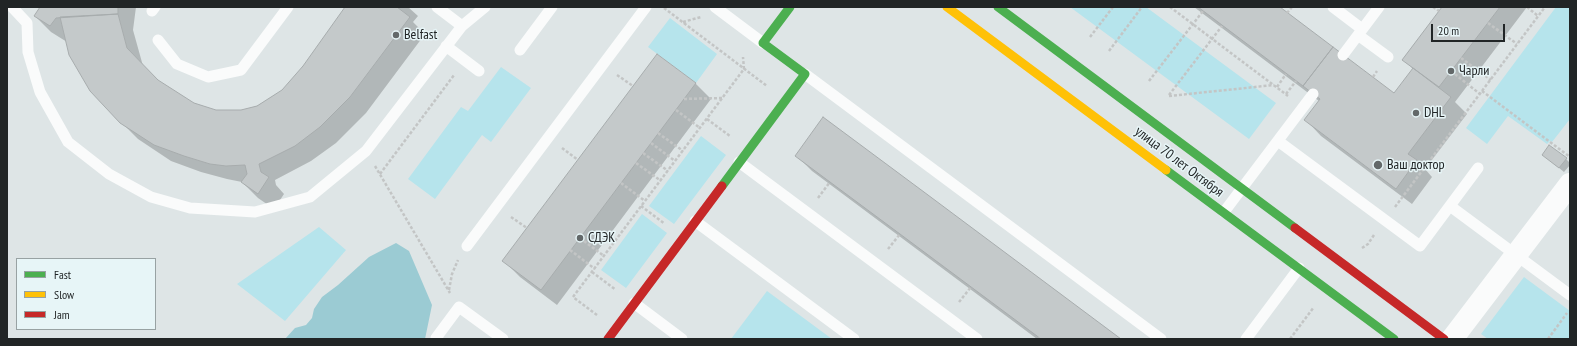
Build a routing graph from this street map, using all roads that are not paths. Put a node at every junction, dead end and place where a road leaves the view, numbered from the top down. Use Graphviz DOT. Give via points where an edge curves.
graph roads {
  1 [pos="12,7"];
  2 [pos="288,7"];
  3 [pos="437,7"];
  4 [pos="486,7"];
  5 [pos="552,7"];
  6 [pos="715,7"];
  7 [pos="790,7"];
  8 [pos="947,7"];
  9 [pos="998,7"];
  10 [pos="1333,7"];
  11 [pos="1379,7"];
  12 [pos="640,9"];
  13 [pos="462,26"];
  14 [pos="1360,32"];
  15 [pos="158,40"];
  16 [pos="763,43"];
  17 [pos="446,46"];
  18 [pos="520,50"];
  19 [pos="1343,55"];
  20 [pos="1388,57"];
  21 [pos="479,71"];
  22 [pos="805,74"];
  23 [pos="1313,94"];
  24 [pos="1278,141"];
  25 [pos="739,162"];
  26 [pos="1478,168"];
  27 [pos="1570,184"];
  28 [pos="1242,189"];
  29 [pos="1450,206"];
  30 [pos="1224,212"];
  31 [pos="695,221"];
  32 [pos="467,246"];
  33 [pos="1517,255"];
  34 [pos="1299,268"];
  35 [pos="1570,295"];
  36 [pos="634,303"];
  37 [pos="436,339"];
  38 [pos="503,339"];
  39 [pos="608,339"];
  40 [pos="682,339"];
  41 [pos="854,339"];
  42 [pos="977,339"];
  43 [pos="1161,339"];
  44 [pos="1246,339"];
  45 [pos="1394,339"];
  46 [pos="1444,339"];
  47 [pos="1452,339"];
  1 -- 17 [label="lane" via="27,24 28,52 40,92 68,142 109,174 151,197 190,208 255,212 310,197 366,151"];
  2 -- 15 [label="lane" via="241,70 208,77 177,64"];
  3 -- 13 [label="lane"];
  4 -- 13 [label="lane"];
  5 -- 18 [label="lane"];
  6 -- 16 [label="lane"];
  7 -- 16 [label="main road"];
  8 -- 30 [label="main road, улица 70 лет Октября"];
  9 -- 28 [label="main road, улица 70 лет Октября"];
  10 -- 14 [label="lane"];
  11 -- 14 [label="lane"];
  12 -- 32 [label="lane"];
  13 -- 17 [label="lane"];
  14 -- 19 [label="lane"];
  14 -- 20 [label="lane"];
  16 -- 22 [label="main road"];
  17 -- 21 [label="lane"];
  22 -- 25 [label="main road"];
  22 -- 43 [label="lane"];
  23 -- 24 [label="lane"];
  24 -- 28 [label="lane"];
  24 -- 29 [label="lane" via="1420,246"];
  25 -- 31 [label="main road"];
  25 -- 42 [label="lane"];
  26 -- 29 [label="lane"];
  27 -- 33 [label="street"];
  28 -- 30 [label="lane"];
  28 -- 46 [label="main road, улица 70 лет Октября"];
  29 -- 33 [label="lane"];
  30 -- 34 [label="main road, улица 70 лет Октября"];
  31 -- 36 [label="main road"];
  31 -- 41 [label="lane"];
  33 -- 35 [label="lane"];
  33 -- 47 [label="street"];
  34 -- 44 [label="lane"];
  34 -- 45 [label="main road, улица 70 лет Октября"];
  36 -- 39 [label="main road"];
  36 -- 40 [label="lane"];
  37 -- 38 [label="lane" via="459,306"];
}
